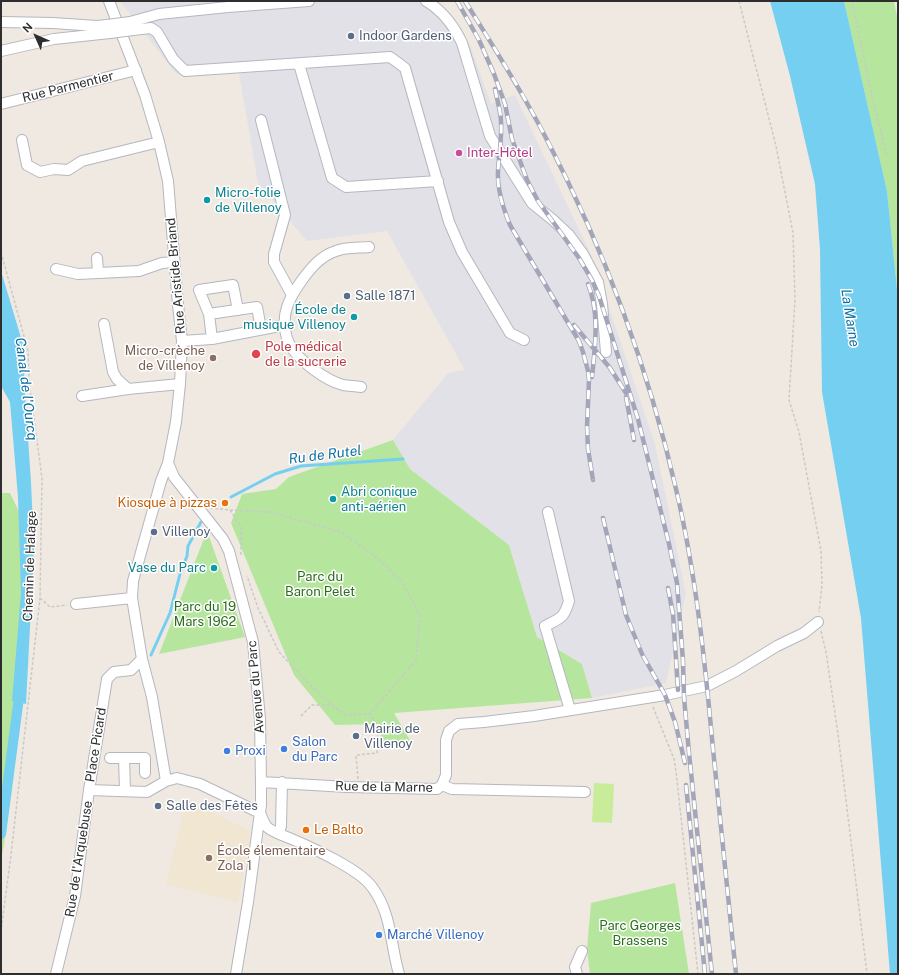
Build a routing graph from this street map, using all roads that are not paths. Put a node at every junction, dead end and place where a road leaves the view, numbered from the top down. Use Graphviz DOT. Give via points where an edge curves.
graph roads {
  1 [pos="109,1"];
  2 [pos="309,1"];
  3 [pos="426,1"];
  4 [pos="1,22"];
  5 [pos="132,26"];
  6 [pos="108,29"];
  7 [pos="1,51"];
  8 [pos="299,64"];
  9 [pos="136,70"];
  10 [pos="1,104"];
  11 [pos="261,120"];
  12 [pos="22,140"];
  13 [pos="159,142"];
  14 [pos="438,181"];
  15 [pos="369,247"];
  16 [pos="97,258"];
  17 [pos="174,262"];
  18 [pos="56,269"];
  19 [pos="98,273"];
  20 [pos="292,295"];
  21 [pos="238,310"];
  22 [pos="209,314"];
  23 [pos="104,324"];
  24 [pos="285,324"];
  25 [pos="261,329"];
  26 [pos="212,339"];
  27 [pos="524,340"];
  28 [pos="182,341"];
  29 [pos="606,352"];
  30 [pos="180,384"];
  31 [pos="361,387"];
  32 [pos="128,389"];
  33 [pos="82,396"];
  34 [pos="168,463"];
  35 [pos="548,512"];
  36 [pos="132,598"];
  37 [pos="76,604"];
  38 [pos="818,622"];
  39 [pos="142,659"];
  40 [pos="570,710"];
  41 [pos="110,758"];
  42 [pos="124,758"];
  43 [pos="145,773"];
  44 [pos="261,782"];
  45 [pos="282,782"];
  46 [pos="163,783"];
  47 [pos="442,785"];
  48 [pos="89,790"];
  49 [pos="125,791"];
  50 [pos="585,792"];
  51 [pos="260,813"];
  52 [pos="279,833"];
  53 [pos="582,951"];
  54 [pos="56,974"];
  55 [pos="236,974"];
  56 [pos="398,974"];
  57 [pos="576,974"];
  1 -- 9 [label="street, Rue Aristide Briand"];
  2 -- 5 [label="street" via="159,14"];
  3 -- 29 [label="street" via="444,16 458,34 490,136 532,203 569,235 592,270 598,282 602,304"];
  4 -- 6 [label="street" via="53,23"];
  5 -- 6 [label="street, bridge"];
  5 -- 8 [label="street" via="151,28 157,32 173,60 186,71"];
  6 -- 7 [label="street"];
  8 -- 14 [label="street" via="332,178 346,187"];
  8 -- 14 [label="street" via="390,57 405,68"];
  9 -- 10 [label="street, Rue Parmentier"];
  9 -- 13 [label="street, Rue Aristide Briand"];
  11 -- 20 [label="street" via="285,214 274,262"];
  12 -- 13 [label="street" via="28,165 40,172 68,170 82,161"];
  13 -- 17 [label="street, Rue Aristide Briand" via="168,181"];
  14 -- 27 [label="street" via="449,222 462,252 510,333"];
  15 -- 20 [label="street" via="336,250 323,257"];
  16 -- 19 [label="street"];
  17 -- 19 [label="street" via="162,263 139,271"];
  17 -- 28 [label="street, Rue Aristide Briand"];
  18 -- 19 [label="street" via="78,274"];
  20 -- 24 [label="street" via="287,307"];
  21 -- 22 [label="street"];
  21 -- 22 [label="street" via="233,285 199,290"];
  21 -- 25 [label="street" via="257,307"];
  22 -- 26 [label="street"];
  23 -- 32 [label="street" via="113,372"];
  24 -- 25 [label="street"];
  24 -- 31 [label="street" via="291,346 305,362 321,375 342,385"];
  25 -- 26 [label="street"];
  26 -- 28 [label="street"];
  28 -- 30 [label="street, Rue Aristide Briand"];
  30 -- 32 [label="street"];
  30 -- 34 [label="street, Rue Aristide Briand"];
  32 -- 33 [label="street"];
  34 -- 36 [label="street, Rue Aristide Briand" via="136,566"];
  34 -- 44 [label="street, Avenue du Parc" via="174,477 229,551 253,642 260,725"];
  35 -- 40 [label="street" via="569,601 565,613 545,626"];
  36 -- 37 [label="street"];
  36 -- 39 [label="street, Rue Aristide Briand"];
  38 -- 40 [label="street, Rue de la Marne" via="804,633 776,646 712,684 678,693"];
  39 -- 46 [label="street, Rue Aristide Briand" via="152,697"];
  39 -- 48 [label="street, Place Picard" via="130,670 114,672 107,679"];
  40 -- 47 [label="street, Rue de la Marne" via="458,724 449,731 446,740 446,775"];
  41 -- 42 [label="street"];
  42 -- 43 [label="street" via="145,758"];
  42 -- 49 [label="street"];
  44 -- 45 [label="street, Rue de la Marne"];
  44 -- 51 [label="street, Avenue du Parc"];
  45 -- 47 [label="street, Rue de la Marne" via="437,789"];
  45 -- 52 [label="street"];
  46 -- 49 [label="street, Place Picard" via="147,792"];
  46 -- 51 [label="street, Place Picard" via="177,778 200,784"];
  47 -- 50 [label="street" via="452,790"];
  48 -- 49 [label="street, Place Picard"];
  48 -- 54 [label="street, Rue de l'Arquebuse" via="75,896"];
  51 -- 52 [label="street" via="267,827"];
  51 -- 55 [label="street, Avenue du Parc"];
  52 -- 56 [label="street" via="350,868 372,886 388,916"];
  53 -- 57 [label="street" via="575,967"];
}
